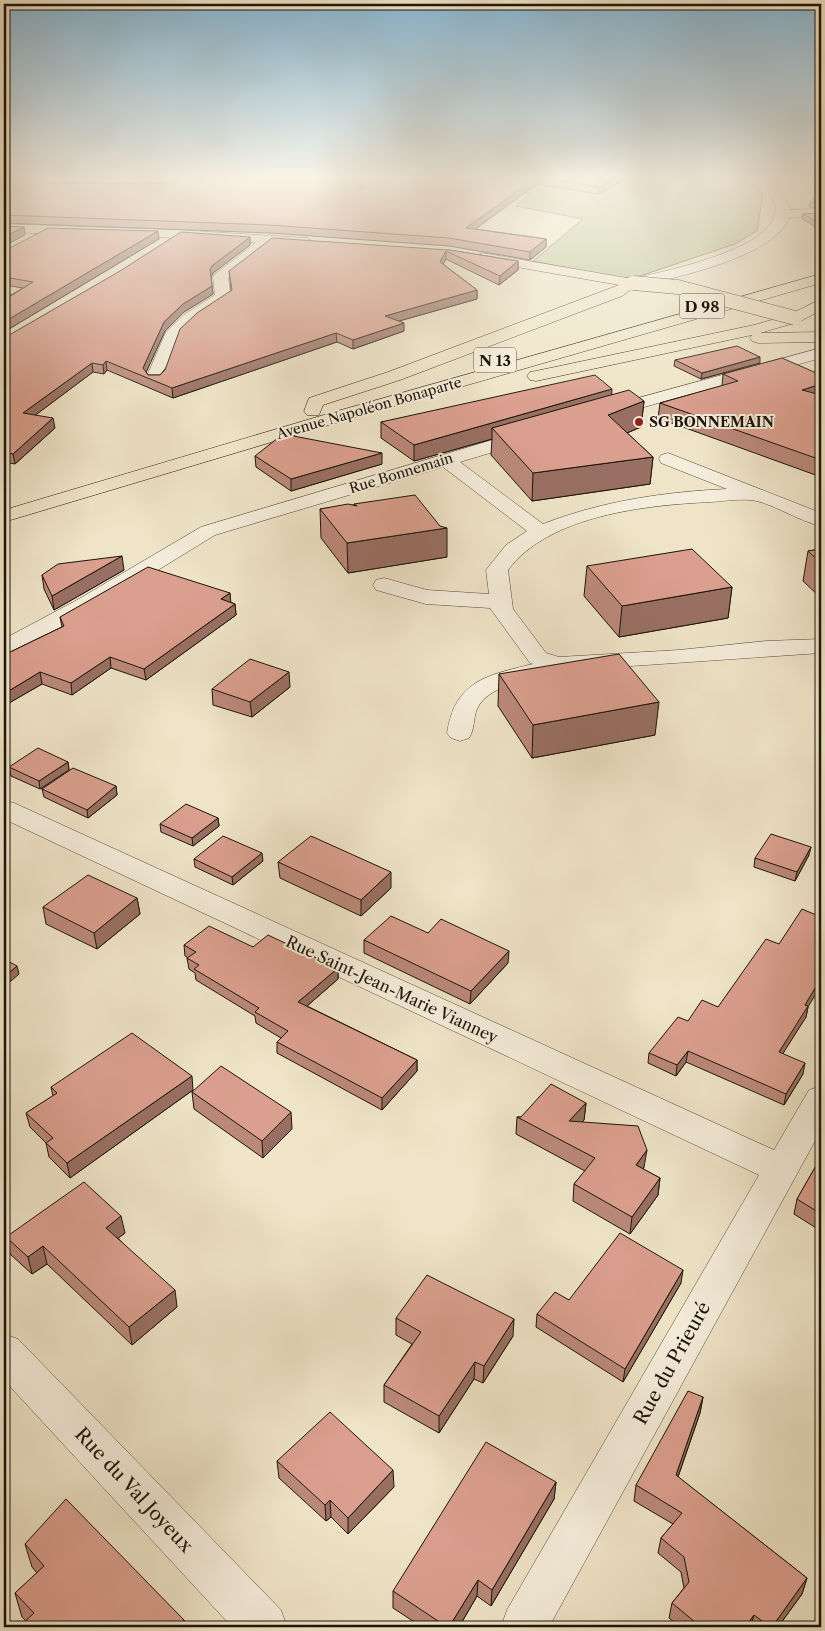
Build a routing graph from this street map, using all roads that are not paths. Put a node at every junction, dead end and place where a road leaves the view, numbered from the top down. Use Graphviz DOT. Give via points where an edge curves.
graph roads {
  1 [pos="253,252"];
  2 [pos="737,252"];
  3 [pos="467,255"];
  4 [pos="821,267"];
  5 [pos="821,278"];
  6 [pos="633,283"];
  7 [pos="821,304"];
  8 [pos="795,318"];
  9 [pos="821,324"];
  10 [pos="772,325"];
  11 [pos="821,337"];
  12 [pos="704,341"];
  13 [pos="821,353"];
  14 [pos="155,378"];
  15 [pos="428,390"];
  16 [pos="313,411"];
  17 [pos="587,418"];
  18 [pos="540,431"];
  19 [pos="668,459"];
  20 [pos="446,460"];
  21 [pos="758,495"];
  22 [pos="4,500"];
  23 [pos="4,516"];
  24 [pos="821,520"];
  25 [pos="542,533"];
  26 [pos="384,585"];
  27 [pos="501,602"];
  28 [pos="821,646"];
  29 [pos="4,648"];
  30 [pos="558,664"];
  31 [pos="460,733"];
  32 [pos="4,809"];
  33 [pos="821,1099"];
  34 [pos="780,1170"];
  35 [pos="4,1352"];
  36 [pos="264,1627"];
  37 [pos="524,1627"];
  1 -- 14 [label="street" via="220,277 224,297 191,317 172,335"];
  2 -- 6 [label="street"];
  3 -- 6 [label="main road, D 98"];
  4 -- 16 [label="main road, Avenue Napoléon Bonaparte / N 13"];
  5 -- 15 [label="main road, Avenue Napoléon Bonaparte / N 13"];
  6 -- 8 [label="main road, D 98, bridge" via="678,287"];
  6 -- 10 [label="main road, D 98, bridge" via="664,295"];
  6 -- 16 [label="main road" via="618,293 315,402"];
  7 -- 8 [label="main road"];
  8 -- 9 [label="main road, D 98"];
  8 -- 10 [label="main road"];
  10 -- 11 [label="main road, D 98"];
  10 -- 12 [label="main road"];
  11 -- 12 [label="main road"];
  12 -- 15 [label="main road" via="479,387"];
  13 -- 17 [label="street"];
  15 -- 23 [label="main road, Avenue Napoléon Bonaparte / N 13"];
  16 -- 22 [label="main road, Avenue Napoléon Bonaparte / N 13"];
  18 -- 20 [label="street, Rue Bonnemain"];
  19 -- 21 [label="street"];
  20 -- 25 [label="street"];
  20 -- 29 [label="street, Rue Bonnemain" via="208,531 85,605"];
  21 -- 24 [label="street"];
  21 -- 25 [label="street" via="697,496 606,510"];
  25 -- 27 [label="street" via="526,540 506,557 497,570"];
  26 -- 27 [label="street" via="426,597"];
  27 -- 30 [label="street" via="502,610 538,658"];
  28 -- 30 [label="street"];
  30 -- 31 [label="street" via="500,682 475,694 463,712"];
  32 -- 34 [label="street, Rue Saint-Jean-Marie Vianney"];
  33 -- 34 [label="street, Rue du Prieuré"];
  34 -- 37 [label="street, Rue du Prieuré"];
  35 -- 36 [label="street, Rue du Val Joyeux"];
}
